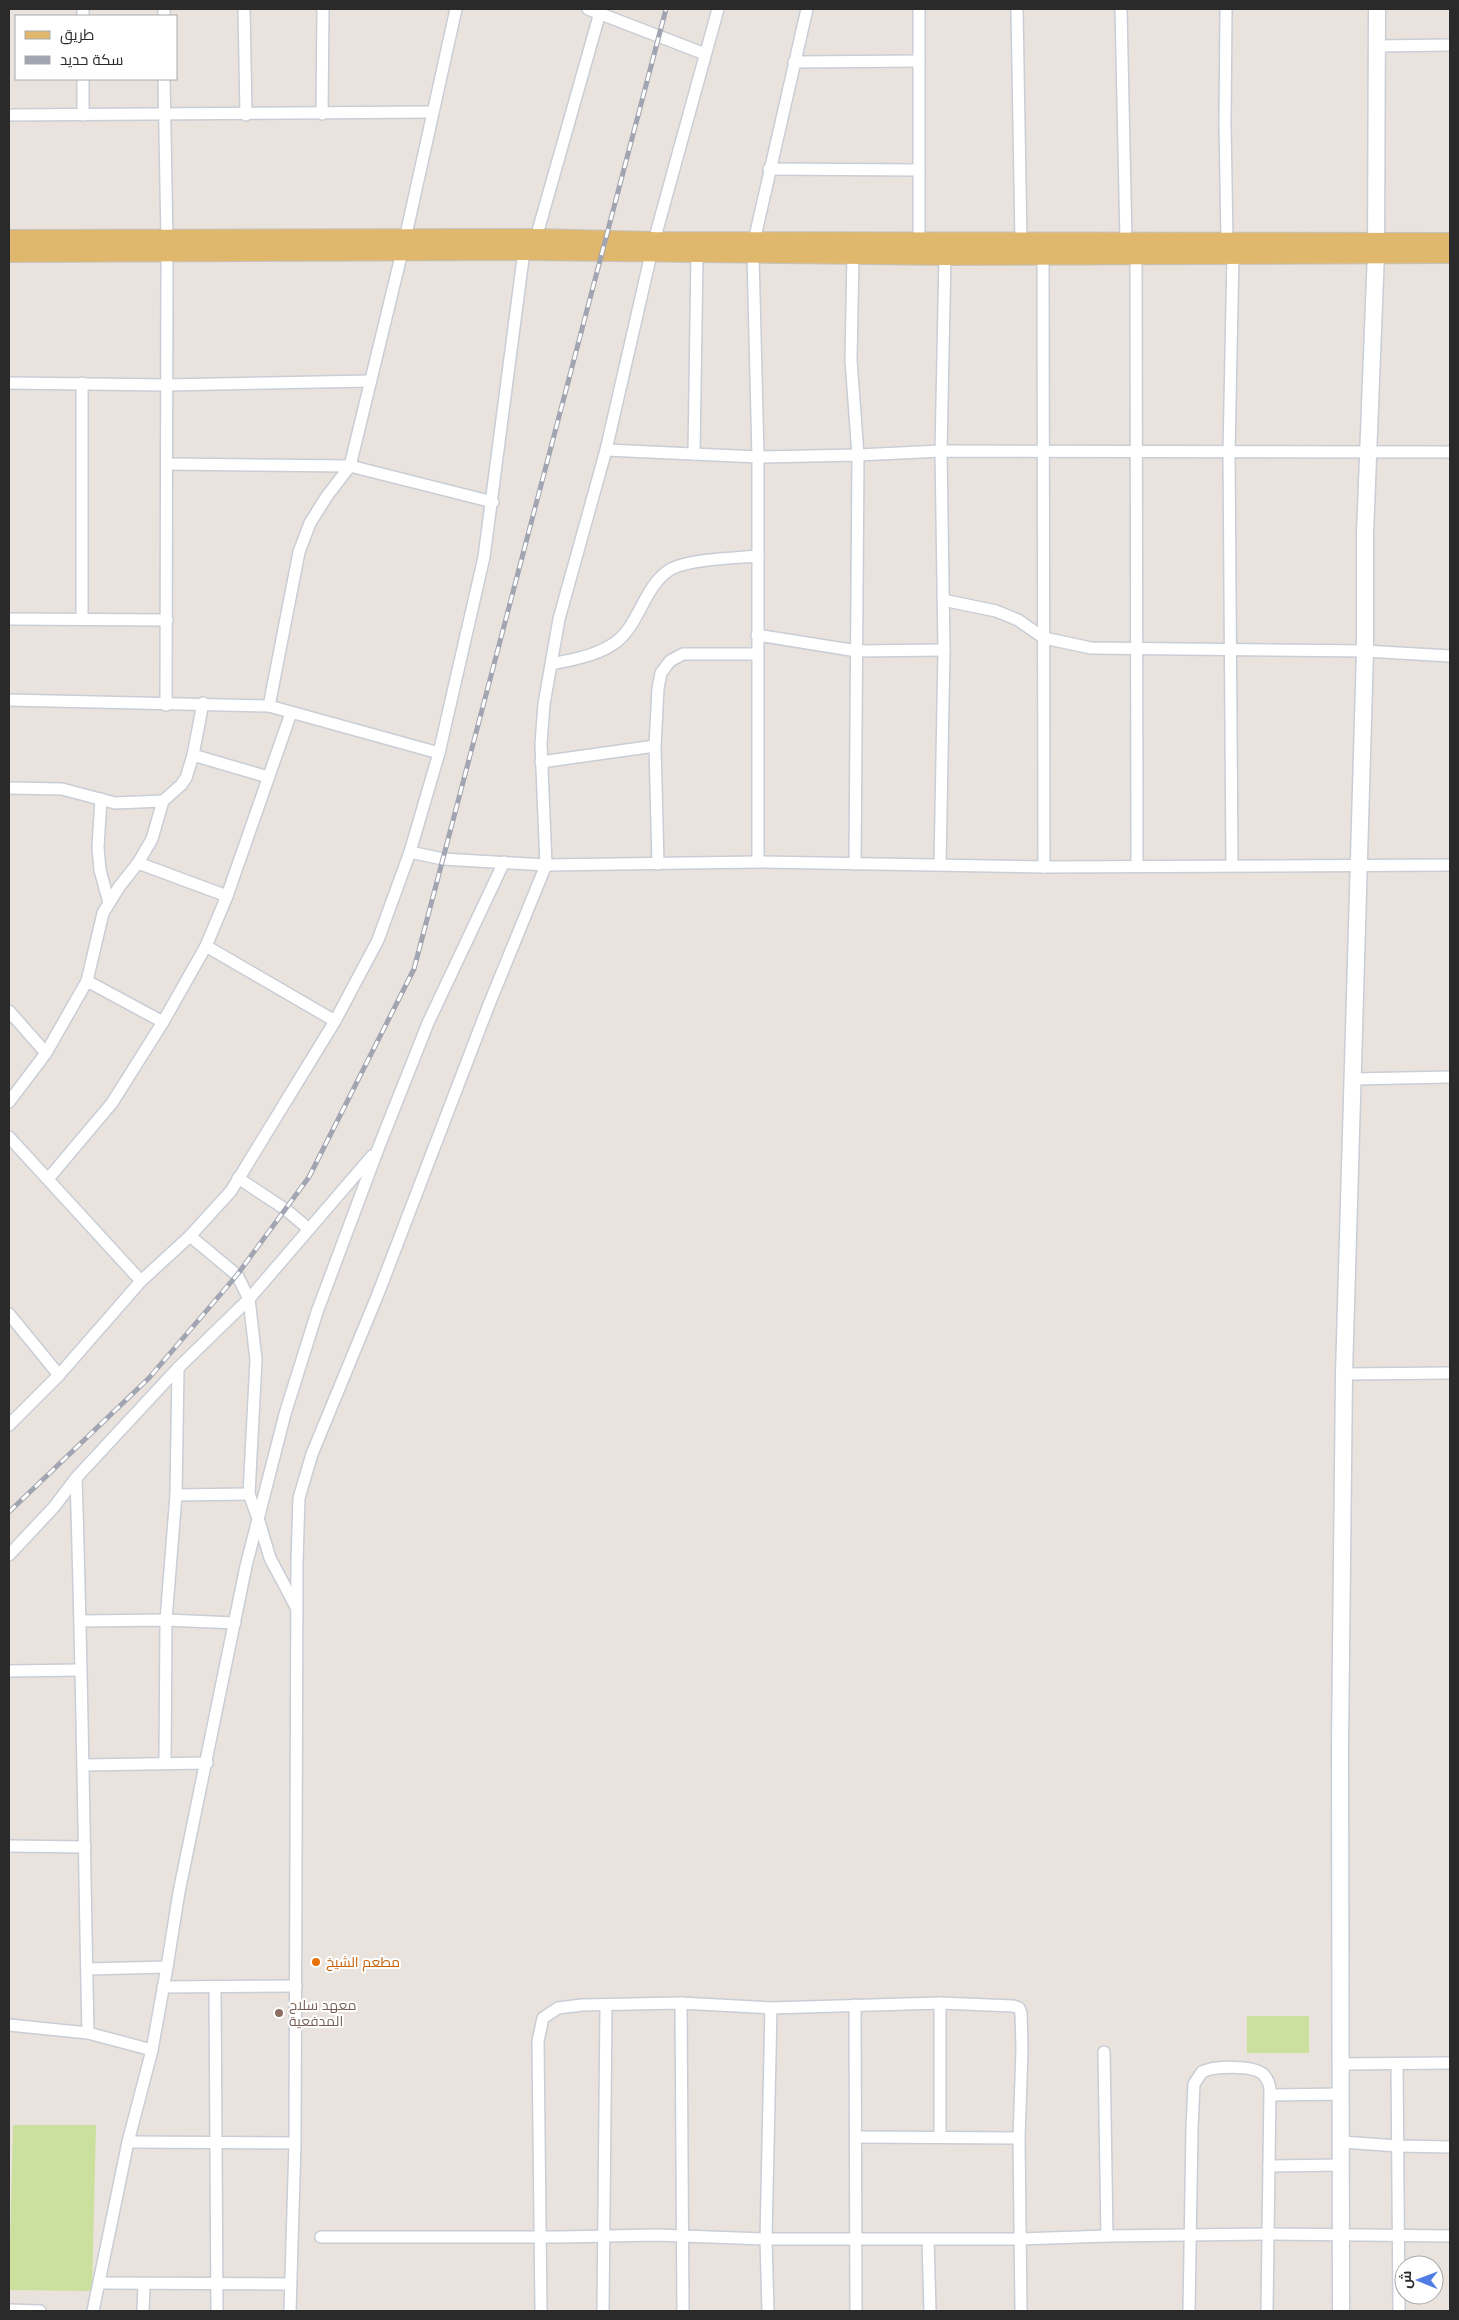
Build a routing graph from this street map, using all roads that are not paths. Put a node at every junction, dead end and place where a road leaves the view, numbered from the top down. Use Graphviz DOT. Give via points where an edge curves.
graph roads {
  1 [pos="244,9"];
  2 [pos="323,9"];
  3 [pos="456,9"];
  4 [pos="588,9"];
  5 [pos="718,9"];
  6 [pos="807,9"];
  7 [pos="919,9"];
  8 [pos="1017,9"];
  9 [pos="1121,9"];
  10 [pos="1226,9"];
  11 [pos="1378,9"];
  12 [pos="601,10"];
  13 [pos="1450,44"];
  14 [pos="1378,46"];
  15 [pos="705,54"];
  16 [pos="794,62"];
  17 [pos="919,62"];
  18 [pos="83,80"];
  19 [pos="164,80"];
  20 [pos="433,112"];
  21 [pos="165,114"];
  22 [pos="246,114"];
  23 [pos="322,114"];
  24 [pos="9,115"];
  25 [pos="83,115"];
  26 [pos="769,170"];
  27 [pos="919,170"];
  28 [pos="9,239"];
  29 [pos="919,241"];
  30 [pos="1126,241"];
  31 [pos="1021,242"];
  32 [pos="1450,242"];
  33 [pos="403,245"];
  34 [pos="530,245"];
  35 [pos="167,246"];
  36 [pos="652,247"];
  37 [pos="1230,247"];
  38 [pos="1376,247"];
  39 [pos="753,248"];
  40 [pos="9,253"];
  41 [pos="1450,254"];
  42 [pos="697,255"];
  43 [pos="853,255"];
  44 [pos="1043,255"];
  45 [pos="1136,255"];
  46 [pos="945,256"];
  47 [pos="370,381"];
  48 [pos="9,383"];
  49 [pos="82,383"];
  50 [pos="167,385"];
  51 [pos="606,450"];
  52 [pos="1137,450"];
  53 [pos="1368,450"];
  54 [pos="941,451"];
  55 [pos="1043,451"];
  56 [pos="1229,452"];
  57 [pos="1450,452"];
  58 [pos="694,454"];
  59 [pos="858,456"];
  60 [pos="758,457"];
  61 [pos="167,464"];
  62 [pos="350,466"];
  63 [pos="493,502"];
  64 [pos="758,556"];
  65 [pos="943,600"];
  66 [pos="82,618"];
  67 [pos="9,619"];
  68 [pos="167,620"];
  69 [pos="756,635"];
  70 [pos="1044,638"];
  71 [pos="1232,649"];
  72 [pos="944,650"];
  73 [pos="1136,650"];
  74 [pos="857,651"];
  75 [pos="1365,651"];
  76 [pos="756,654"];
  77 [pos="1450,656"];
  78 [pos="552,664"];
  79 [pos="9,700"];
  80 [pos="203,703"];
  81 [pos="166,705"];
  82 [pos="269,706"];
  83 [pos="291,713"];
  84 [pos="655,746"];
  85 [pos="439,754"];
  86 [pos="193,755"];
  87 [pos="542,762"];
  88 [pos="268,777"];
  89 [pos="9,788"];
  90 [pos="101,799"];
  91 [pos="163,801"];
  92 [pos="410,852"];
  93 [pos="504,862"];
  94 [pos="758,862"];
  95 [pos="138,863"];
  96 [pos="658,864"];
  97 [pos="855,864"];
  98 [pos="1358,864"];
  99 [pos="546,865"];
  100 [pos="940,865"];
  101 [pos="1232,865"];
  102 [pos="1450,865"];
  103 [pos="1136,866"];
  104 [pos="1044,867"];
  105 [pos="228,896"];
  106 [pos="109,903"];
  107 [pos="206,946"];
  108 [pos="87,981"];
  109 [pos="9,1011"];
  110 [pos="335,1020"];
  111 [pos="163,1022"];
  112 [pos="46,1053"];
  113 [pos="1450,1077"];
  114 [pos="1352,1079"];
  115 [pos="9,1102"];
  116 [pos="9,1137"];
  117 [pos="378,1149"];
  118 [pos="238,1178"];
  119 [pos="48,1179"];
  120 [pos="309,1229"];
  121 [pos="190,1236"];
  122 [pos="141,1281"];
  123 [pos="249,1299"];
  124 [pos="9,1314"];
  125 [pos="178,1368"];
  126 [pos="1450,1373"];
  127 [pos="1344,1374"];
  128 [pos="59,1375"];
  129 [pos="9,1425"];
  130 [pos="76,1478"];
  131 [pos="248,1494"];
  132 [pos="176,1495"];
  133 [pos="258,1518"];
  134 [pos="9,1555"];
  135 [pos="297,1609"];
  136 [pos="166,1620"];
  137 [pos="81,1621"];
  138 [pos="235,1623"];
  139 [pos="80,1670"];
  140 [pos="9,1672"];
  141 [pos="207,1763"];
  142 [pos="165,1764"];
  143 [pos="84,1765"];
  144 [pos="9,1846"];
  145 [pos="84,1847"];
  146 [pos="167,1967"];
  147 [pos="86,1969"];
  148 [pos="296,1986"];
  149 [pos="163,1987"];
  150 [pos="215,1987"];
  151 [pos="940,2003"];
  152 [pos="680,2004"];
  153 [pos="855,2004"];
  154 [pos="606,2005"];
  155 [pos="771,2008"];
  156 [pos="9,2025"];
  157 [pos="88,2033"];
  158 [pos="152,2050"];
  159 [pos="1104,2052"];
  160 [pos="1450,2063"];
  161 [pos="1342,2064"];
  162 [pos="1397,2064"];
  163 [pos="1342,2094"];
  164 [pos="1272,2095"];
  165 [pos="940,2136"];
  166 [pos="857,2137"];
  167 [pos="1020,2138"];
  168 [pos="128,2142"];
  169 [pos="1342,2142"];
  170 [pos="216,2143"];
  171 [pos="295,2143"];
  172 [pos="1398,2146"];
  173 [pos="1450,2147"];
  174 [pos="1342,2165"];
  175 [pos="1269,2166"];
  176 [pos="1267,2234"];
  177 [pos="1189,2235"];
  178 [pos="604,2236"];
  179 [pos="682,2236"];
  180 [pos="1107,2236"];
  181 [pos="1342,2236"];
  182 [pos="1400,2236"];
  183 [pos="1450,2236"];
  184 [pos="321,2237"];
  185 [pos="540,2237"];
  186 [pos="766,2239"];
  187 [pos="856,2239"];
  188 [pos="928,2239"];
  189 [pos="1021,2239"];
  190 [pos="101,2283"];
  191 [pos="144,2284"];
  192 [pos="217,2284"];
  193 [pos="290,2284"];
  194 [pos="9,2310"];
  195 [pos="40,2311"];
  196 [pos="93,2311"];
  197 [pos="143,2311"];
  198 [pos="217,2311"];
  199 [pos="290,2311"];
  200 [pos="541,2311"];
  201 [pos="603,2311"];
  202 [pos="683,2311"];
  203 [pos="768,2311"];
  204 [pos="856,2311"];
  205 [pos="930,2311"];
  206 [pos="1021,2311"];
  207 [pos="1189,2311"];
  208 [pos="1267,2311"];
  209 [pos="1342,2311"];
  210 [pos="1399,2311"];
  1 -- 22 [label="street"];
  2 -- 23 [label="street"];
  3 -- 20 [label="street"];
  4 -- 12 [label="street"];
  5 -- 15 [label="street"];
  6 -- 16 [label="street"];
  7 -- 17 [label="street"];
  8 -- 31 [label="street"];
  9 -- 30 [label="street"];
  10 -- 37 [label="street" via="1224,124"];
  11 -- 14 [label="street"];
  12 -- 15 [label="street"];
  12 -- 34 [label="street"];
  13 -- 14 [label="street"];
  14 -- 38 [label="street"];
  15 -- 36 [label="street"];
  16 -- 17 [label="street"];
  16 -- 26 [label="street"];
  17 -- 27 [label="street"];
  18 -- 25 [label="street"];
  19 -- 21 [label="street"];
  20 -- 23 [label="street"];
  20 -- 33 [label="street"];
  21 -- 22 [label="street"];
  21 -- 25 [label="street"];
  21 -- 35 [label="street"];
  22 -- 23 [label="street"];
  24 -- 25 [label="street"];
  26 -- 27 [label="street"];
  26 -- 39 [label="street"];
  27 -- 29 [label="street"];
  28 -- 35 [label="main road"];
  29 -- 31 [label="main road"];
  29 -- 39 [label="main road"];
  30 -- 31 [label="main road"];
  30 -- 37 [label="main road"];
  32 -- 38 [label="main road"];
  33 -- 34 [label="main road"];
  33 -- 35 [label="main road"];
  33 -- 47 [label="street"];
  34 -- 36 [label="main road"];
  34 -- 63 [label="street"];
  35 -- 40 [label="main road"];
  35 -- 50 [label="street"];
  36 -- 39 [label="main road"];
  36 -- 42 [label="main road"];
  36 -- 51 [label="street"];
  37 -- 38 [label="main road"];
  37 -- 45 [label="main road"];
  37 -- 56 [label="street"];
  38 -- 41 [label="main road"];
  38 -- 53 [label="street"];
  39 -- 42 [label="main road"];
  39 -- 43 [label="main road"];
  39 -- 60 [label="street"];
  42 -- 58 [label="street"];
  43 -- 46 [label="main road"];
  43 -- 59 [label="street" via="852,360"];
  44 -- 45 [label="main road"];
  44 -- 46 [label="main road"];
  44 -- 55 [label="street"];
  45 -- 52 [label="street"];
  46 -- 54 [label="street"];
  47 -- 50 [label="street"];
  47 -- 62 [label="street"];
  48 -- 49 [label="street"];
  49 -- 50 [label="street"];
  49 -- 66 [label="street"];
  50 -- 61 [label="street"];
  51 -- 58 [label="street"];
  51 -- 78 [label="street" via="565,594"];
  52 -- 55 [label="street"];
  52 -- 56 [label="street"];
  52 -- 73 [label="street"];
  53 -- 56 [label="street"];
  53 -- 57 [label="street"];
  53 -- 75 [label="street"];
  54 -- 55 [label="street"];
  54 -- 59 [label="street"];
  54 -- 65 [label="street"];
  55 -- 70 [label="street"];
  56 -- 71 [label="street"];
  58 -- 60 [label="street"];
  59 -- 60 [label="street"];
  59 -- 74 [label="street"];
  60 -- 64 [label="street"];
  61 -- 62 [label="street"];
  61 -- 68 [label="street"];
  62 -- 63 [label="street"];
  62 -- 82 [label="street" via="310,523 299,552"];
  63 -- 85 [label="street" via="484,557"];
  64 -- 69 [label="street"];
  64 -- 78 [label="street" via="671,569 649,592 618,641 599,653"];
  65 -- 70 [label="street" via="1018,620"];
  65 -- 72 [label="street"];
  66 -- 67 [label="street"];
  66 -- 68 [label="street"];
  68 -- 81 [label="street"];
  69 -- 74 [label="street"];
  69 -- 76 [label="street"];
  70 -- 73 [label="street" via="1091,648"];
  70 -- 104 [label="street"];
  71 -- 73 [label="street"];
  71 -- 75 [label="street"];
  71 -- 101 [label="street"];
  72 -- 74 [label="street"];
  72 -- 100 [label="street"];
  73 -- 103 [label="street"];
  74 -- 97 [label="street"];
  75 -- 77 [label="street"];
  75 -- 98 [label="street"];
  76 -- 84 [label="street" via="691,653 670,661 659,680"];
  76 -- 94 [label="street"];
  78 -- 87 [label="street" via="544,704"];
  79 -- 81 [label="street"];
  80 -- 81 [label="street"];
  80 -- 82 [label="street"];
  80 -- 86 [label="street"];
  82 -- 83 [label="street"];
  83 -- 85 [label="street"];
  83 -- 88 [label="street"];
  84 -- 87 [label="street"];
  84 -- 96 [label="street"];
  85 -- 92 [label="street"];
  86 -- 88 [label="street"];
  86 -- 91 [label="street" via="181,785"];
  87 -- 99 [label="street"];
  88 -- 105 [label="street"];
  89 -- 90 [label="street" via="62,789"];
  90 -- 91 [label="street" via="115,803"];
  90 -- 106 [label="street" via="98,847"];
  91 -- 95 [label="street" via="152,838"];
  92 -- 93 [label="street"];
  92 -- 110 [label="street" via="378,940"];
  93 -- 99 [label="street"];
  93 -- 117 [label="street" via="428,1023"];
  94 -- 96 [label="street"];
  94 -- 97 [label="street"];
  95 -- 105 [label="street"];
  95 -- 106 [label="street"];
  96 -- 99 [label="street"];
  97 -- 100 [label="street"];
  98 -- 101 [label="street"];
  98 -- 102 [label="street"];
  98 -- 114 [label="street"];
  99 -- 135 [label="street" via="312,1454 300,1498"];
  100 -- 104 [label="street"];
  101 -- 103 [label="street"];
  103 -- 104 [label="street"];
  105 -- 107 [label="street"];
  106 -- 108 [label="street" via="95,941"];
  107 -- 110 [label="street"];
  107 -- 111 [label="street"];
  108 -- 111 [label="street"];
  108 -- 112 [label="street"];
  109 -- 112 [label="street"];
  110 -- 118 [label="street"];
  111 -- 119 [label="street" via="112,1103"];
  112 -- 115 [label="street"];
  113 -- 114 [label="street"];
  114 -- 127 [label="street"];
  116 -- 119 [label="street"];
  117 -- 120 [label="street"];
  117 -- 133 [label="street" via="284,1414"];
  118 -- 120 [label="street" via="286,1209"];
  118 -- 121 [label="street" via="231,1191"];
  119 -- 122 [label="street"];
  120 -- 123 [label="street"];
  121 -- 122 [label="street"];
  121 -- 123 [label="street" via="237,1275"];
  122 -- 128 [label="street"];
  123 -- 125 [label="street"];
  123 -- 131 [label="street" via="256,1360"];
  124 -- 128 [label="street"];
  125 -- 130 [label="street"];
  125 -- 132 [label="street"];
  126 -- 127 [label="street"];
  127 -- 161 [label="street" via="1340,1736"];
  128 -- 129 [label="street"];
  130 -- 134 [label="street"];
  130 -- 137 [label="street"];
  131 -- 132 [label="street"];
  131 -- 133 [label="street"];
  132 -- 136 [label="street"];
  133 -- 135 [label="street" via="270,1558"];
  133 -- 138 [label="street"];
  135 -- 148 [label="street"];
  136 -- 137 [label="street"];
  136 -- 138 [label="street"];
  136 -- 142 [label="street"];
  137 -- 139 [label="street"];
  138 -- 141 [label="street"];
  139 -- 140 [label="street"];
  139 -- 143 [label="street"];
  141 -- 142 [label="street"];
  141 -- 146 [label="street" via="179,1892"];
  142 -- 143 [label="street"];
  143 -- 145 [label="street"];
  144 -- 145 [label="street"];
  145 -- 147 [label="street"];
  146 -- 147 [label="street"];
  146 -- 149 [label="street"];
  147 -- 157 [label="street"];
  148 -- 150 [label="street"];
  148 -- 171 [label="street"];
  149 -- 150 [label="street"];
  149 -- 158 [label="street"];
  150 -- 170 [label="street"];
  151 -- 153 [label="street"];
  151 -- 165 [label="street"];
  151 -- 167 [label="street" via="1013,2006 1020,2010"];
  152 -- 154 [label="street"];
  152 -- 155 [label="street"];
  152 -- 179 [label="street"];
  153 -- 155 [label="street"];
  153 -- 166 [label="street"];
  154 -- 178 [label="street"];
  154 -- 185 [label="street" via="558,2008 543,2018 538,2041"];
  155 -- 186 [label="street"];
  156 -- 157 [label="street"];
  157 -- 158 [label="street"];
  158 -- 168 [label="street"];
  159 -- 180 [label="street"];
  160 -- 162 [label="street"];
  161 -- 162 [label="street"];
  161 -- 163 [label="street"];
  162 -- 172 [label="street"];
  163 -- 164 [label="street"];
  163 -- 169 [label="street"];
  164 -- 175 [label="street"];
  164 -- 177 [label="street" via="1267,2079 1254,2070 1220,2067 1202,2072 1197,2078 1194,2084"];
  165 -- 166 [label="street"];
  165 -- 167 [label="street"];
  166 -- 187 [label="street"];
  167 -- 189 [label="street"];
  168 -- 170 [label="street"];
  168 -- 190 [label="street"];
  169 -- 172 [label="street"];
  169 -- 174 [label="street"];
  170 -- 171 [label="street"];
  170 -- 192 [label="street"];
  171 -- 193 [label="street"];
  172 -- 173 [label="street"];
  172 -- 182 [label="street"];
  174 -- 175 [label="street"];
  174 -- 181 [label="street"];
  175 -- 176 [label="street"];
  176 -- 177 [label="street"];
  176 -- 181 [label="street"];
  176 -- 208 [label="street"];
  177 -- 180 [label="street"];
  177 -- 207 [label="street"];
  178 -- 179 [label="street"];
  178 -- 185 [label="street"];
  178 -- 201 [label="street"];
  179 -- 186 [label="street"];
  179 -- 202 [label="street"];
  180 -- 189 [label="street"];
  181 -- 182 [label="street"];
  181 -- 209 [label="street"];
  182 -- 183 [label="street"];
  182 -- 210 [label="street"];
  184 -- 185 [label="street"];
  185 -- 200 [label="street"];
  186 -- 187 [label="street"];
  186 -- 203 [label="street"];
  187 -- 188 [label="street"];
  187 -- 204 [label="street"];
  188 -- 189 [label="street"];
  188 -- 205 [label="street"];
  189 -- 206 [label="street"];
  190 -- 191 [label="street"];
  190 -- 196 [label="street"];
  191 -- 192 [label="street"];
  191 -- 197 [label="street"];
  192 -- 193 [label="street"];
  192 -- 198 [label="street"];
  193 -- 199 [label="street"];
  194 -- 195 [label="street"];
}
